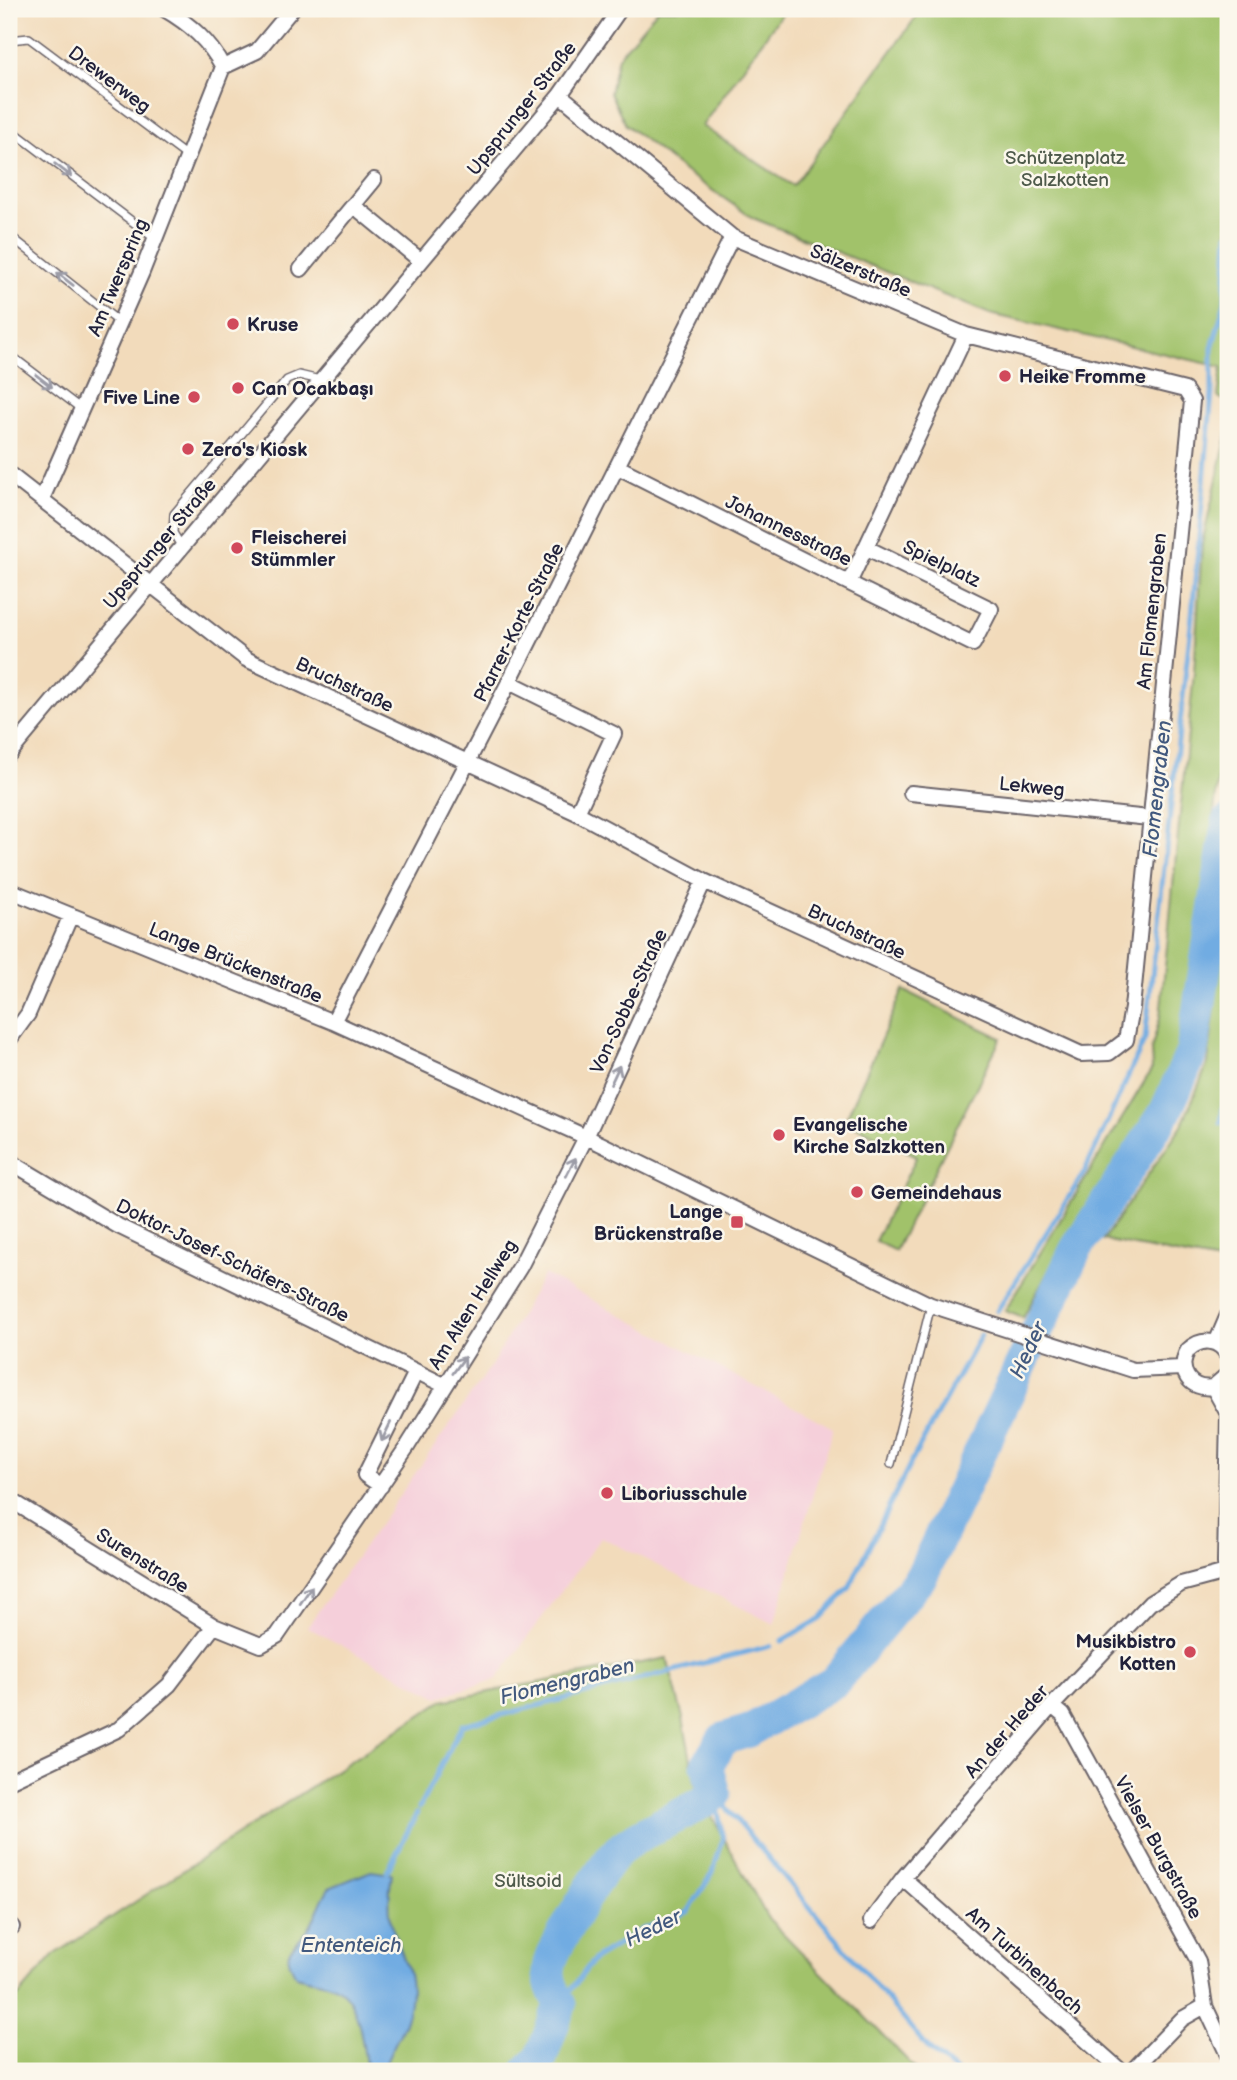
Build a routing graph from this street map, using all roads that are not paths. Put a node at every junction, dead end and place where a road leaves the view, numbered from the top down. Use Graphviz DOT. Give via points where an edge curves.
graph roads {
  1 [pos="164,9"];
  2 [pos="292,9"];
  3 [pos="620,9"];
  4 [pos="9,40"];
  5 [pos="223,67"];
  6 [pos="560,95"];
  7 [pos="9,128"];
  8 [pos="189,158"];
  9 [pos="374,180"];
  10 [pos="353,205"];
  11 [pos="9,234"];
  12 [pos="732,237"];
  13 [pos="154,238"];
  14 [pos="421,261"];
  15 [pos="301,269"];
  16 [pos="119,322"];
  17 [pos="966,335"];
  18 [pos="9,354"];
  19 [pos="320,380"];
  20 [pos="1191,394"];
  21 [pos="80,408"];
  22 [pos="618,467"];
  23 [pos="9,474"];
  24 [pos="42,499"];
  25 [pos="182,547"];
  26 [pos="867,548"];
  27 [pos="849,583"];
  28 [pos="148,585"];
  29 [pos="509,682"];
  30 [pos="9,754"];
  31 [pos="467,763"];
  32 [pos="911,793"];
  33 [pos="577,813"];
  34 [pos="1149,818"];
  35 [pos="704,881"];
  36 [pos="9,890"];
  37 [pos="71,915"];
  38 [pos="333,1022"];
  39 [pos="9,1040"];
  40 [pos="1126,1040"];
  41 [pos="586,1137"];
  42 [pos="9,1161"];
  43 [pos="931,1306"];
  44 [pos="1228,1315"];
  45 [pos="1216,1343"];
  46 [pos="1228,1356"];
  47 [pos="1183,1368"];
  48 [pos="416,1371"];
  49 [pos="1228,1374"];
  50 [pos="444,1385"];
  51 [pos="1213,1387"];
  52 [pos="1228,1413"];
  53 [pos="891,1464"];
  54 [pos="381,1486"];
  55 [pos="9,1499"];
  56 [pos="1227,1577"];
  57 [pos="214,1626"];
  58 [pos="261,1645"];
  59 [pos="1052,1706"];
  60 [pos="9,1781"];
  61 [pos="903,1878"];
  62 [pos="871,1921"];
  63 [pos="1205,2006"];
  64 [pos="1228,2055"];
  65 [pos="1121,2071"];
  66 [pos="1132,2071"];
  1 -- 5 [label="street" via="198,33"];
  2 -- 5 [label="street" via="257,51"];
  3 -- 6 [label="street, Upsprunger Straße"];
  4 -- 8 [label="lane, Drewerweg" via="29,38"];
  5 -- 8 [label="street, Am Twerspring"];
  6 -- 12 [label="street, Sälzerstraße"];
  6 -- 14 [label="street, Upsprunger Straße"];
  7 -- 13 [label="lane, one-way"];
  8 -- 13 [label="street, Am Twerspring"];
  9 -- 10 [label="street"];
  10 -- 14 [label="street"];
  10 -- 15 [label="street"];
  16 -- 11 [label="lane, one-way"];
  12 -- 17 [label="street, Sälzerstraße"];
  12 -- 22 [label="street, Pfarrer-Korte-Straße"];
  13 -- 16 [label="street, Am Twerspring"];
  14 -- 19 [label="street, Upsprunger Straße"];
  16 -- 21 [label="street, Am Twerspring"];
  17 -- 20 [label="street, Sälzerstraße"];
  17 -- 26 [label="street, Johannesstraße"];
  18 -- 21 [label="lane, one-way"];
  19 -- 25 [label="street, Upsprunger Straße"];
  19 -- 25 [label="lane" via="299,376 287,380 174,514 173,533"];
  20 -- 34 [label="street, Am Flomengraben"];
  21 -- 24 [label="street, Am Twerspring"];
  22 -- 27 [label="street, Johannesstraße"];
  22 -- 29 [label="street, Pfarrer-Korte-Straße"];
  23 -- 24 [label="street, Bruchstraße"];
  24 -- 28 [label="street, Bruchstraße"];
  25 -- 28 [label="street, Upsprunger Straße"];
  26 -- 27 [label="street, Johannesstraße"];
  26 -- 27 [label="street, Spielplatz" via="991,610 974,644"];
  28 -- 30 [label="street, Upsprunger Straße"];
  28 -- 31 [label="street, Bruchstraße" via="246,659"];
  29 -- 31 [label="street, Pfarrer-Korte-Straße"];
  29 -- 33 [label="street" via="614,734"];
  31 -- 33 [label="street, Bruchstraße"];
  31 -- 38 [label="street, Pfarrer-Korte-Straße"];
  32 -- 34 [label="street, Lekweg"];
  33 -- 35 [label="street, Bruchstraße"];
  34 -- 40 [label="street, Am Flomengraben"];
  35 -- 40 [label="street, Bruchstraße" via="1081,1054 1110,1053"];
  41 -- 35 [label="street, Von-Sobbe-Straße, one-way"];
  36 -- 37 [label="street, Lange Brückenstraße"];
  37 -- 38 [label="street, Lange Brückenstraße"];
  37 -- 39 [label="street" via="28,1014"];
  38 -- 41 [label="street, Lange Brückenstraße"];
  41 -- 43 [label="street, Lange Brückenstraße"];
  50 -- 41 [label="street, Am Alten Hellweg, one-way" via="520,1267"];
  42 -- 48 [label="street, Doktor-Josef-Schäfers-Straße" via="118,1226"];
  43 -- 47 [label="street, Lange Brückenstraße" via="1133,1370"];
  43 -- 53 [label="lane"];
  44 -- 45 [label="street"];
  45 -- 46 [label="street"];
  45 -- 47 [label="street" via="1192,1346 1184,1355"];
  47 -- 51 [label="street" via="1193,1384"];
  48 -- 50 [label="street, Doktor-Josef-Schäfers-Straße"];
  48 -- 54 [label="street, Am Alten Hellweg, one-way" via="365,1475"];
  49 -- 51 [label="street"];
  50 -- 54 [label="street, Am Alten Hellweg"];
  51 -- 52 [label="street"];
  52 -- 56 [label="street"];
  58 -- 54 [label="street, Am Alten Hellweg, one-way" via="277,1636"];
  55 -- 57 [label="street, Surenstraße"];
  56 -- 59 [label="street, An der Heder" via="1181,1584 1150,1603"];
  57 -- 58 [label="street, Surenstraße"];
  57 -- 60 [label="street" via="169,1685 119,1729"];
  59 -- 61 [label="street, An der Heder"];
  59 -- 63 [label="street, Vielser Burgstraße" via="1063,1715 1173,1910 1198,1961"];
  61 -- 62 [label="street, An der Heder"];
  61 -- 65 [label="street, Am Turbinenbach"];
  63 -- 64 [label="street, Vielser Burgstraße"];
  63 -- 66 [label="street" via="1182,2020"];
}
